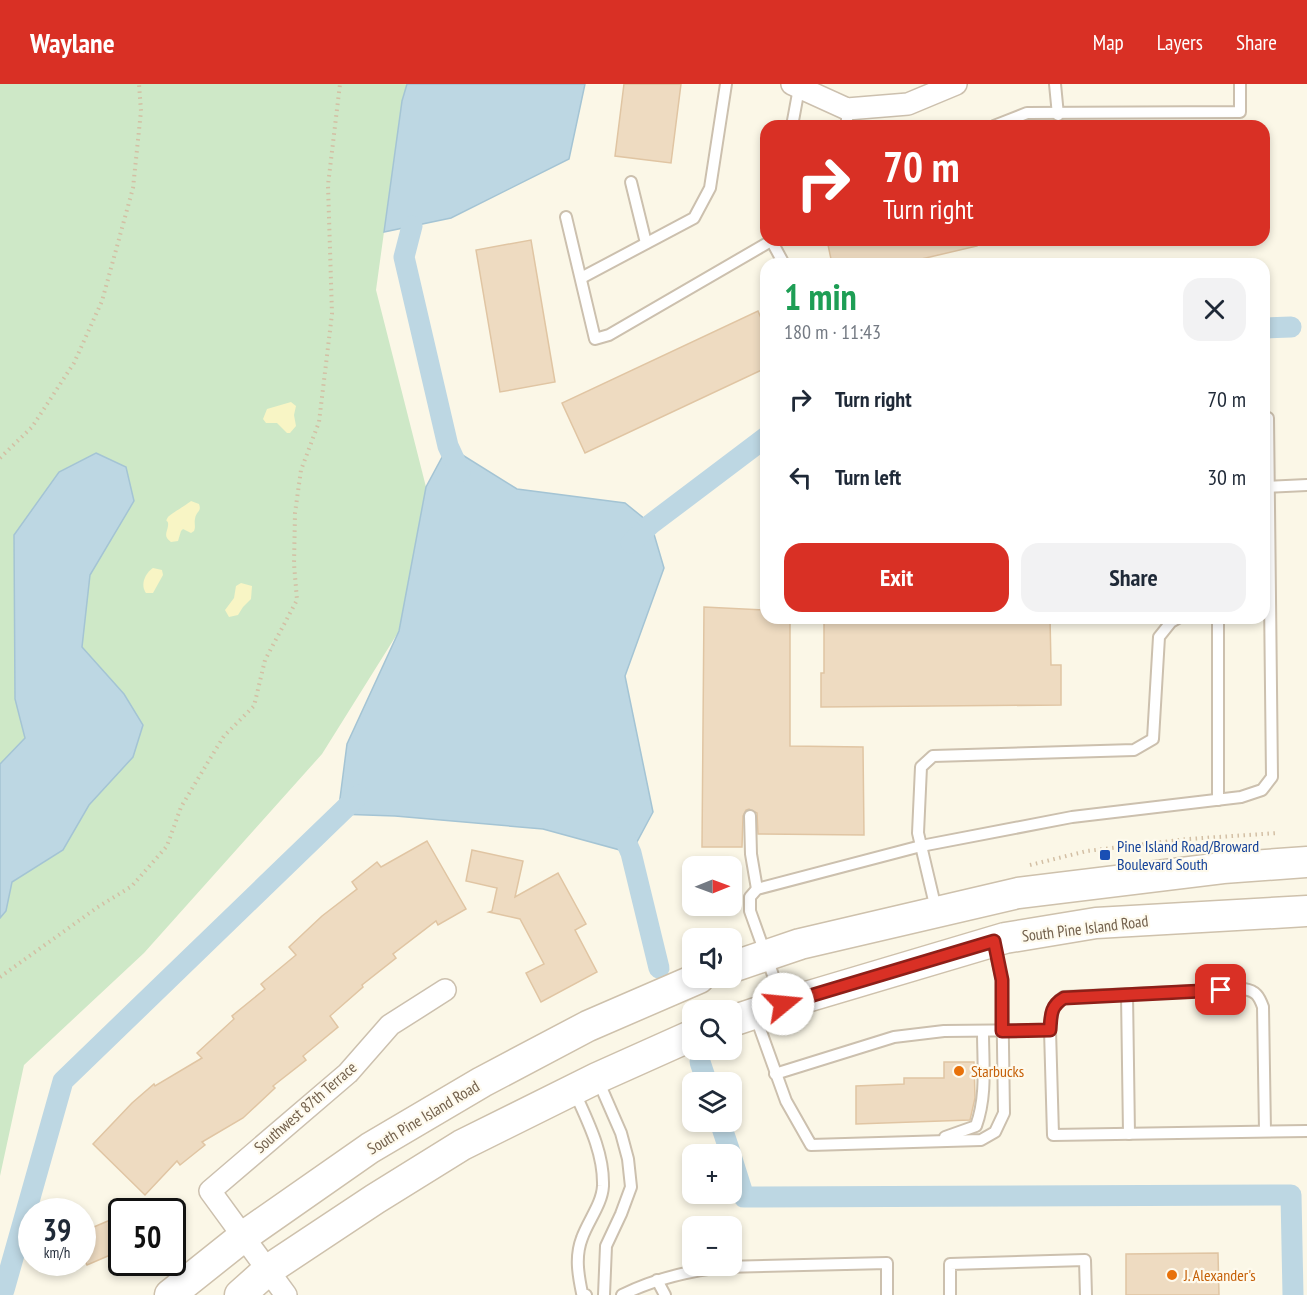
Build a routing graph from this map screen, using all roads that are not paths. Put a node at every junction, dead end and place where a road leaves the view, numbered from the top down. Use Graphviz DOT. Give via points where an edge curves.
graph roads {
  1 [pos="726,84"];
  2 [pos="955,84"];
  3 [pos="1055,84"];
  4 [pos="1240,84"];
  5 [pos="795,86"];
  6 [pos="1058,115"];
  7 [pos="847,118"];
  8 [pos="792,120"];
  9 [pos="1009,120"];
  10 [pos="631,182"];
  11 [pos="566,217"];
  12 [pos="646,243"];
  13 [pos="761,246"];
  14 [pos="580,278"];
  15 [pos="1307,485"];
  16 [pos="1270,487"];
  17 [pos="1169,624"];
  18 [pos="1218,624"];
  19 [pos="1269,624"];
  20 [pos="1218,800"];
  21 [pos="750,816"];
  22 [pos="921,846"];
  23 [pos="1307,862"];
  24 [pos="758,889"];
  25 [pos="1307,911"];
  26 [pos="937,913"];
  27 [pos="994,941"];
  28 [pos="766,955"];
  29 [pos="742,963"];
  30 [pos="682,985"];
  31 [pos="445,990"];
  32 [pos="1127,994"];
  33 [pos="783,1004"];
  34 [pos="743,1017"];
  35 [pos="1050,1030"];
  36 [pos="1002,1031"];
  37 [pos="983,1032"];
  38 [pos="682,1039"];
  39 [pos="775,1074"];
  40 [pos="585,1084"];
  41 [pos="1265,1131"];
  42 [pos="1307,1131"];
  43 [pos="1129,1134"];
  44 [pos="927,1142"];
  45 [pos="244,1236"];
  46 [pos="268,1270"];
  47 [pos="657,1280"];
  48 [pos="170,1295"];
  49 [pos="240,1295"];
  50 [pos="286,1295"];
  51 [pos="586,1295"];
  52 [pos="604,1295"];
  53 [pos="622,1295"];
  54 [pos="665,1295"];
  55 [pos="887,1295"];
  56 [pos="950,1295"];
  57 [pos="1086,1295"];
  1 -- 12 [label="lane" via="710,188 694,218"];
  2 -- 7 [label="street" via="909,104"];
  3 -- 6 [label="lane"];
  4 -- 6 [label="lane" via="1240,112"];
  5 -- 7 [label="street"];
  5 -- 8 [label="lane"];
  6 -- 9 [label="lane" via="1027,113"];
  10 -- 12 [label="lane"];
  11 -- 14 [label="lane"];
  12 -- 14 [label="lane"];
  13 -- 14 [label="lane" via="609,335 595,339"];
  15 -- 16 [label="lane"];
  17 -- 22 [label="lane" via="1159,637 1153,739 1134,750 933,756 921,767"];
  18 -- 20 [label="lane"];
  19 -- 20 [label="lane" via="1272,777 1262,790"];
  20 -- 22 [label="lane" via="1072,817"];
  21 -- 24 [label="lane" via="751,854"];
  22 -- 24 [label="lane"];
  22 -- 26 [label="lane"];
  23 -- 26 [label="main road" via="1029,891"];
  24 -- 28 [label="lane" via="750,897 750,911"];
  25 -- 27 [label="main road, South Pine Island Road" via="1096,923"];
  26 -- 28 [label="main road"];
  27 -- 33 [label="main road, South Pine Island Road"];
  27 -- 36 [label="lane" via="1002,980"];
  28 -- 29 [label="main road"];
  28 -- 33 [label="lane"];
  30 -- 45 [label="main road, South Pine Island Road" via="588,1026 482,1082 370,1148"];
  31 -- 45 [label="street, Southwest 87th Terrace" via="390,1025 348,1073 210,1191"];
  32 -- 35 [label="lane" via="1064,998 1056,1002 1051,1012"];
  32 -- 41 [label="lane" via="1244,989 1259,996 1263,1007"];
  32 -- 43 [label="lane"];
  33 -- 34 [label="main road, South Pine Island Road"];
  34 -- 39 [label="lane"];
  35 -- 36 [label="lane"];
  35 -- 43 [label="lane" via="1053,1135"];
  36 -- 37 [label="lane"];
  36 -- 44 [label="lane" via="1004,1113 995,1132 981,1140"];
  37 -- 39 [label="lane" via="944,1031 894,1037"];
  37 -- 44 [label="lane" via="983,1092 976,1126"];
  38 -- 40 [label="main road"];
  39 -- 44 [label="lane" via="811,1145"];
  40 -- 46 [label="main road" via="462,1145"];
  40 -- 51 [label="lane" via="592,1132 602,1160 603,1188 581,1239 576,1269 582,1293"];
  40 -- 52 [label="lane" via="621,1133 631,1187 606,1246"];
  41 -- 42 [label="lane"];
  41 -- 43 [label="lane"];
  45 -- 46 [label="street"];
  45 -- 48 [label="main road, South Pine Island Road"];
  46 -- 49 [label="main road"];
  46 -- 50 [label="street"];
  47 -- 53 [label="lane"];
  47 -- 54 [label="lane"];
  47 -- 55 [label="lane" via="723,1267 887,1263"];
  56 -- 57 [label="lane" via="950,1264 1085,1260"];
}
